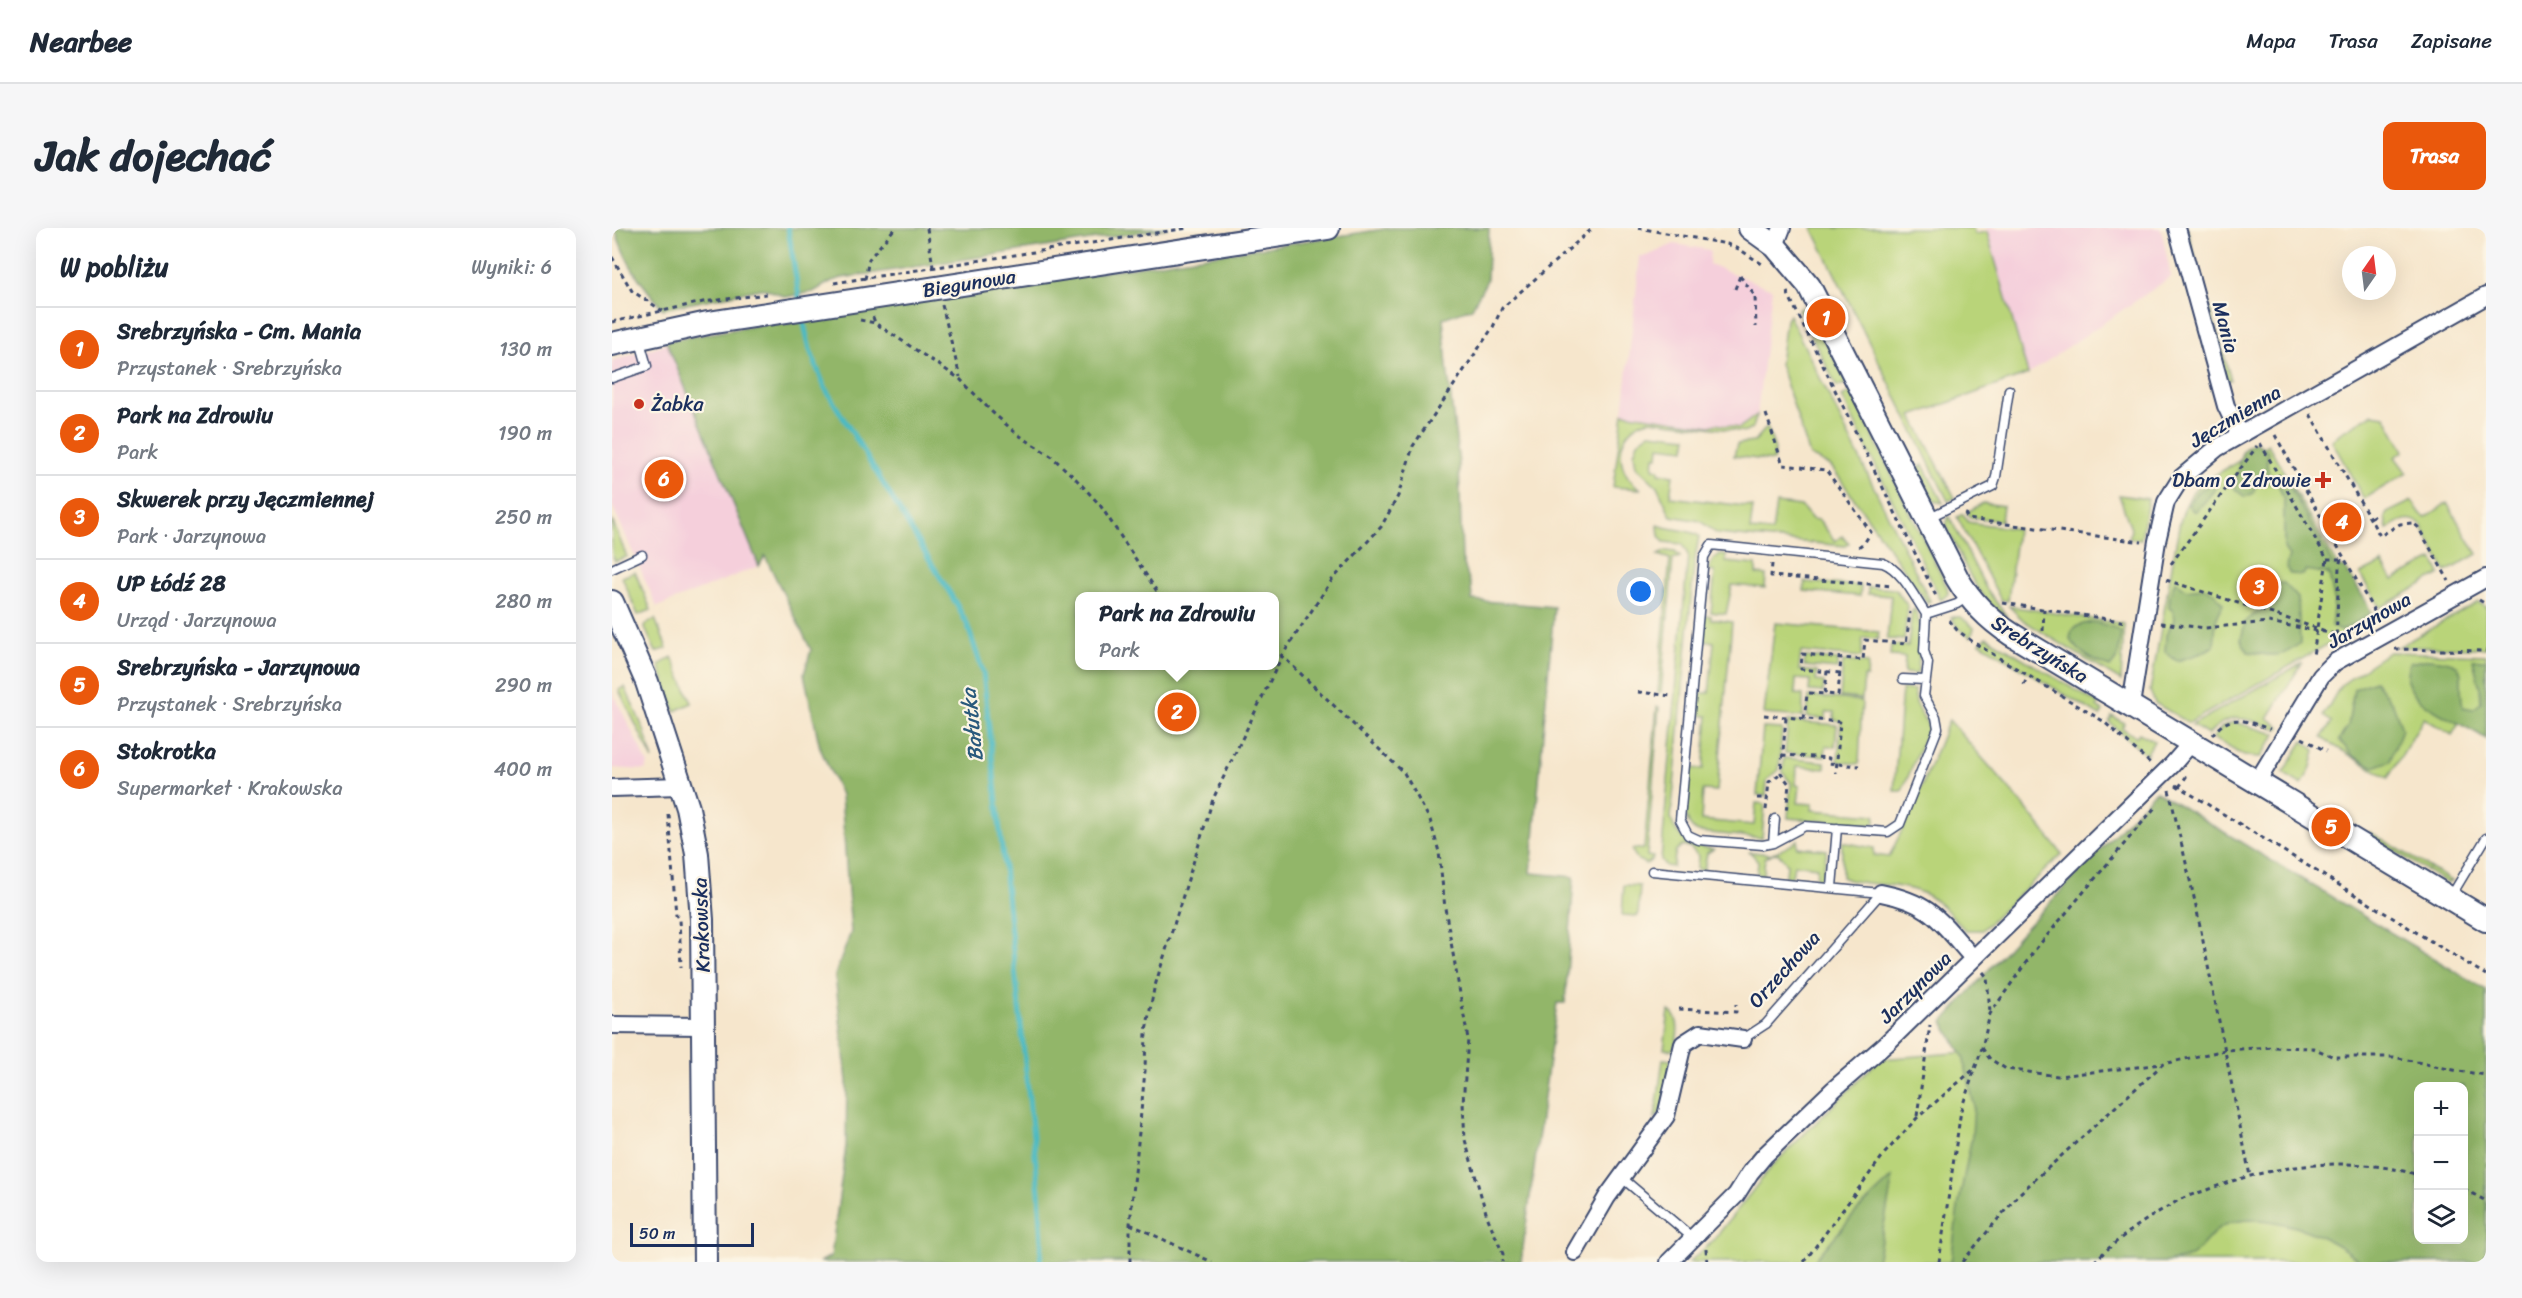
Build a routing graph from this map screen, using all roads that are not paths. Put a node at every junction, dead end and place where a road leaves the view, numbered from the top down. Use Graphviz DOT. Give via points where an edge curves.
graph roads {
  1 [pos="1328,228"];
  2 [pos="1750,228"];
  3 [pos="2177,228"];
  4 [pos="1779,237"];
  5 [pos="2486,296"];
  6 [pos="639,338"];
  7 [pos="612,344"];
  8 [pos="612,378"];
  9 [pos="2010,390"];
  10 [pos="2240,435"];
  11 [pos="1928,518"];
  12 [pos="642,555"];
  13 [pos="612,569"];
  14 [pos="2486,578"];
  15 [pos="1969,596"];
  16 [pos="612,602"];
  17 [pos="1926,614"];
  18 [pos="1903,679"];
  19 [pos="1925,680"];
  20 [pos="2131,705"];
  21 [pos="2200,740"];
  22 [pos="2257,782"];
  23 [pos="681,786"];
  24 [pos="612,788"];
  25 [pos="1775,819"];
  26 [pos="1837,828"];
  27 [pos="2486,838"];
  28 [pos="1773,843"];
  29 [pos="1652,871"];
  30 [pos="1832,887"];
  31 [pos="1881,893"];
  32 [pos="2450,898"];
  33 [pos="2486,920"];
  34 [pos="1973,958"];
  35 [pos="612,1025"];
  36 [pos="702,1026"];
  37 [pos="1743,1039"];
  38 [pos="1621,1177"];
  39 [pos="1694,1239"];
  40 [pos="1575,1252"];
  41 [pos="705,1262"];
  42 [pos="1669,1262"];
  1 -- 6 [label="main road, Biegunowa" via="867,288 814,307"];
  2 -- 4 [label="main road, Srebrzyńska"];
  3 -- 10 [label="street, Mania" via="2226,406"];
  4 -- 11 [label="main road, Srebrzyńska" via="1817,300"];
  5 -- 10 [label="street, Jęczmienna"];
  6 -- 7 [label="main road, Biegunowa"];
  6 -- 8 [label="lane" via="647,366"];
  9 -- 11 [label="lane" via="1995,483"];
  10 -- 20 [label="street, Jęczmienna" via="2193,466 2166,502"];
  11 -- 15 [label="main road, Srebrzyńska"];
  12 -- 13 [label="lane"];
  14 -- 22 [label="street, Jarzynowa" via="2335,662 2321,676 2294,736"];
  15 -- 17 [label="lane"];
  15 -- 20 [label="main road, Srebrzyńska" via="2011,634"];
  16 -- 23 [label="main road, Krakowska" via="647,682"];
  17 -- 19 [label="lane"];
  17 -- 28 [label="lane" via="1890,566 1883,563 1711,545 1706,551 1680,820 1688,835 1699,840"];
  18 -- 19 [label="lane"];
  19 -- 26 [label="lane" via="1924,696 1938,728 1900,824 1888,832"];
  20 -- 21 [label="main road, Srebrzyńska"];
  21 -- 22 [label="main road, Srebrzyńska"];
  21 -- 34 [label="street, Jarzynowa"];
  22 -- 32 [label="main road, Srebrzyńska"];
  23 -- 24 [label="street"];
  23 -- 36 [label="main road, Krakowska" via="694,834 700,878"];
  25 -- 28 [label="lane"];
  26 -- 28 [label="lane" via="1805,826"];
  26 -- 30 [label="lane"];
  27 -- 32 [label="lane"];
  29 -- 30 [label="lane"];
  30 -- 31 [label="lane"];
  31 -- 34 [label="street" via="1902,897 1932,912"];
  31 -- 37 [label="lane, Orzechowa" via="1766,1024"];
  32 -- 33 [label="main road, Srebrzyńska"];
  34 -- 39 [label="street, Jarzynowa" via="1765,1155 1737,1195"];
  35 -- 36 [label="street"];
  36 -- 41 [label="main road, Krakowska"];
  37 -- 38 [label="street, Orzechowa" via="1701,1033 1683,1044 1666,1116"];
  38 -- 39 [label="lane"];
  38 -- 40 [label="street, Orzechowa"];
  39 -- 42 [label="street, Jarzynowa"];
}
